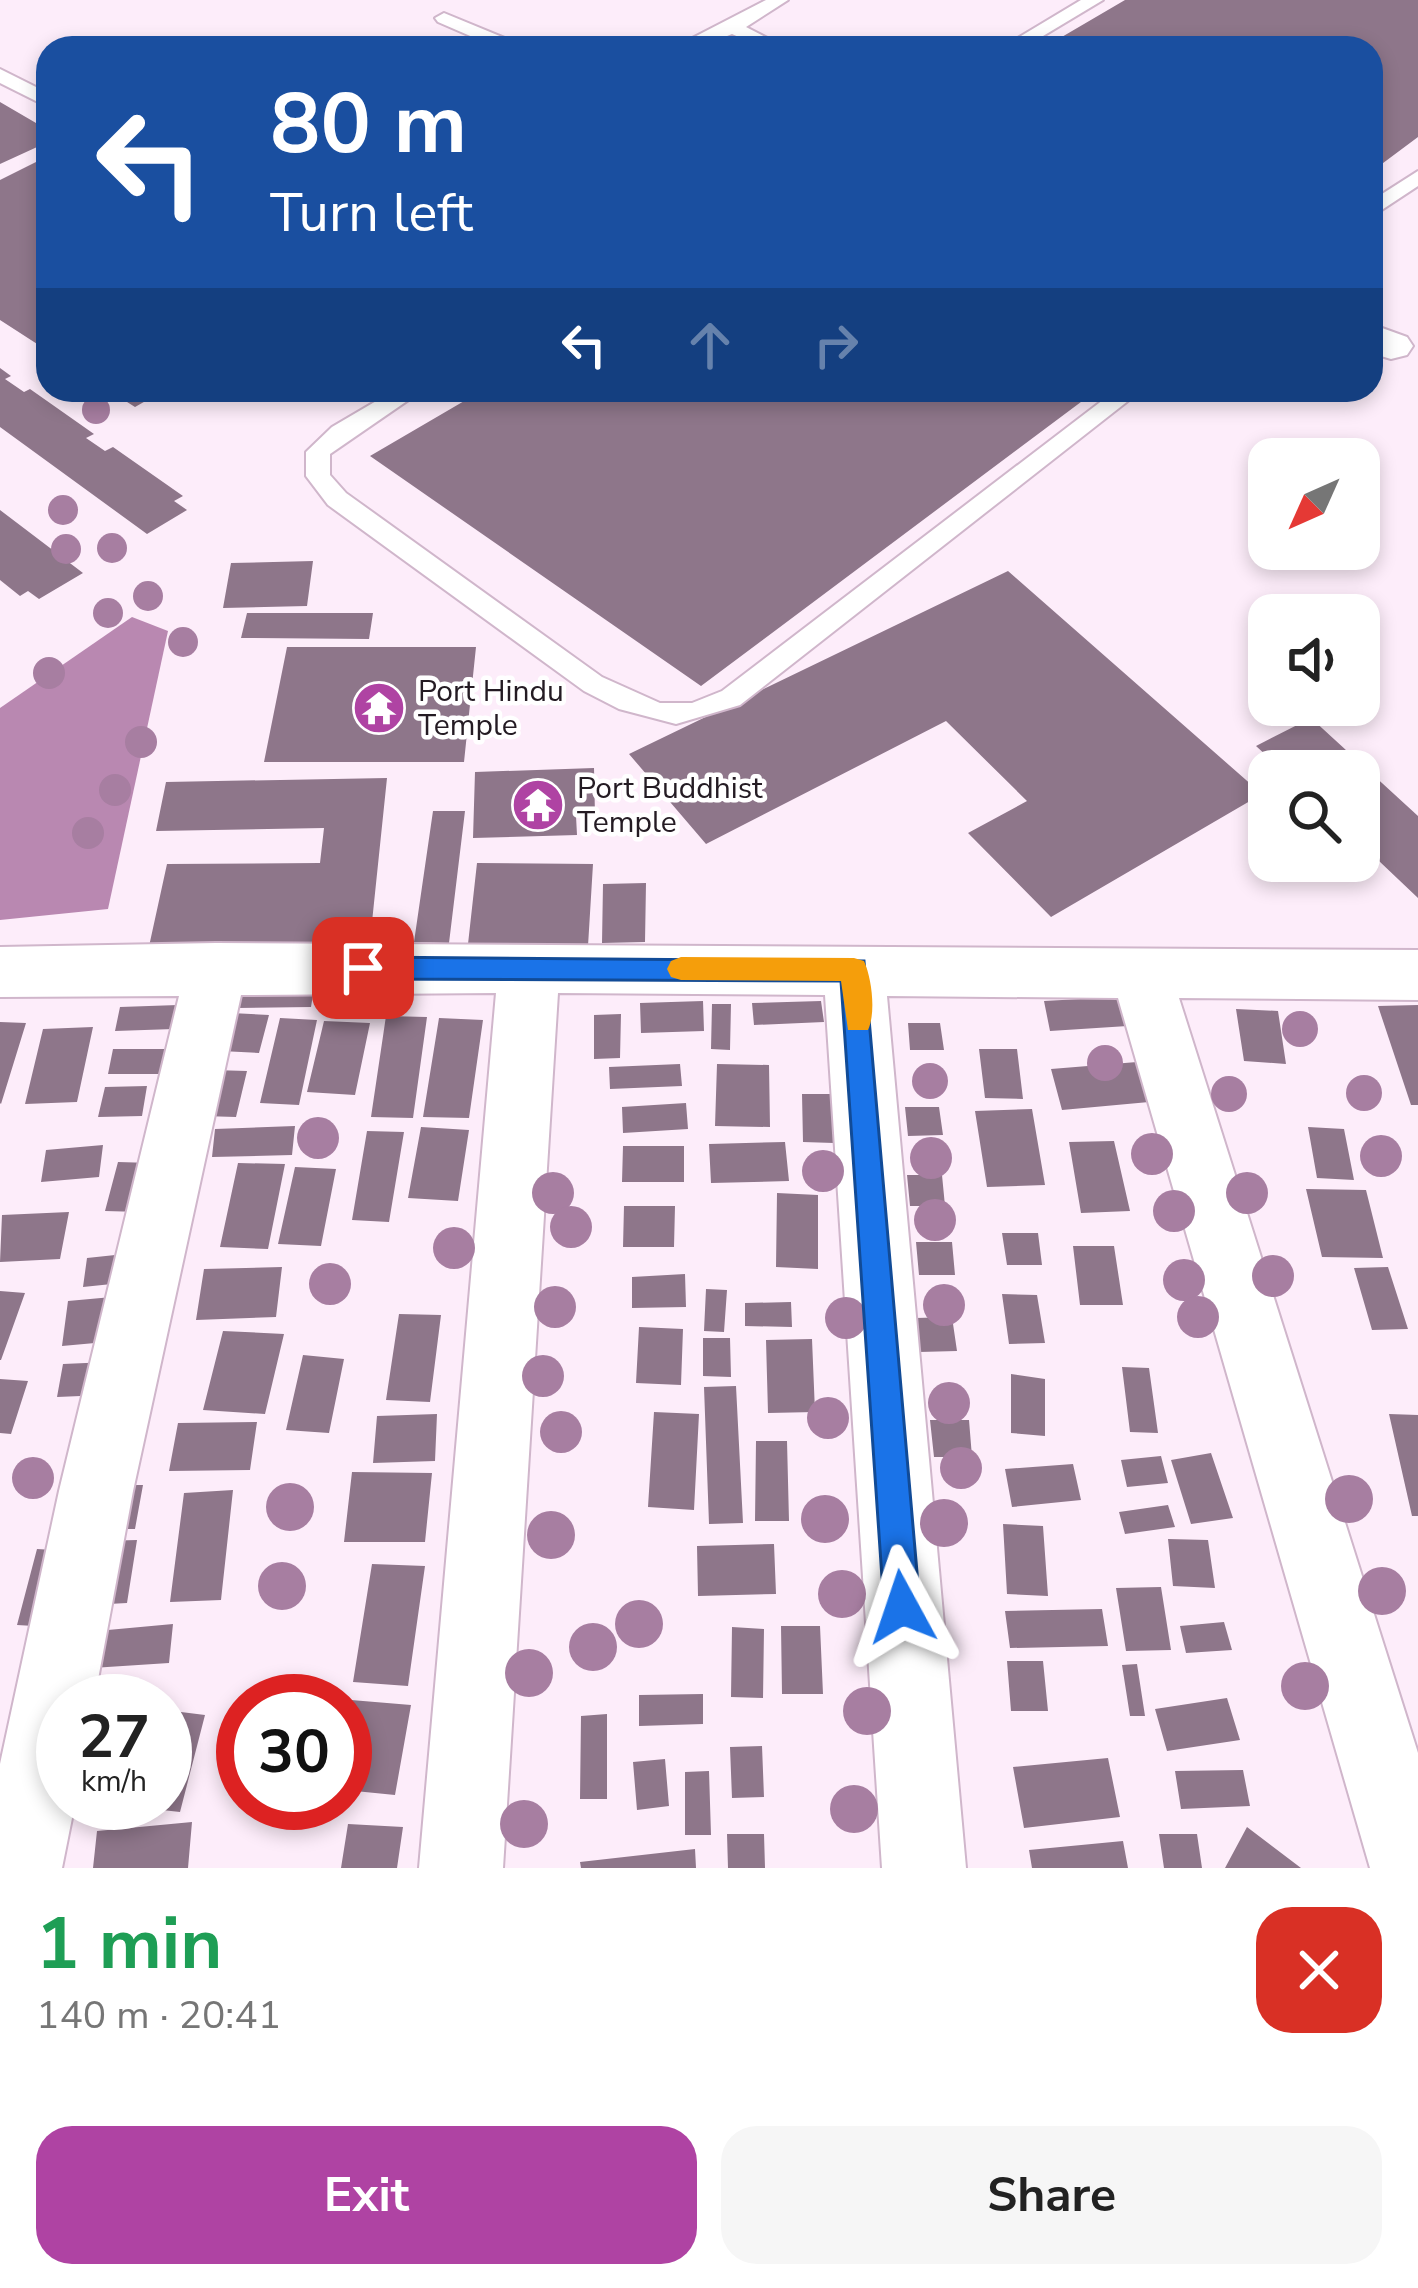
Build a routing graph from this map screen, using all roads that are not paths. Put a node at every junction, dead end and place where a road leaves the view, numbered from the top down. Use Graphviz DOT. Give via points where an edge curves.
graph roads {
  1 [pos="779,0"];
  2 [pos="1094,0"];
  3 [pos="444,19"];
  4 [pos="732,28"];
  5 [pos="484,36"];
  6 [pos="712,36"];
  7 [pos="750,36"];
  8 [pos="1031,36"];
  9 [pos="0,75"];
  10 [pos="36,94"];
  11 [pos="1418,177"];
  12 [pos="1383,202"];
  13 [pos="391,402"];
  14 [pos="1115,402"];
  15 [pos="216,968"];
  16 [pos="529,968"];
  17 [pos="854,969"];
  18 [pos="1140,970"];
  19 [pos="0,972"];
  20 [pos="1418,975"];
  21 [pos="20,1868"];
  22 [pos="460,1868"];
  23 [pos="924,1868"];
  24 [pos="1412,1868"];
  1 -- 4 [label="lane"];
  2 -- 8 [label="lane"];
  3 -- 5 [label="lane"];
  4 -- 6 [label="lane"];
  4 -- 7 [label="lane"];
  9 -- 10 [label="lane"];
  11 -- 12 [label="lane"];
  13 -- 14 [label="lane" via="318,452 318,476 337,499 593,684 676,717 730,698"];
  15 -- 16 [label="street"];
  15 -- 19 [label="street"];
  15 -- 21 [label="street"];
  16 -- 17 [label="street"];
  16 -- 22 [label="street"];
  17 -- 18 [label="street"];
  17 -- 23 [label="street"];
  18 -- 20 [label="street"];
  18 -- 24 [label="street"];
}
